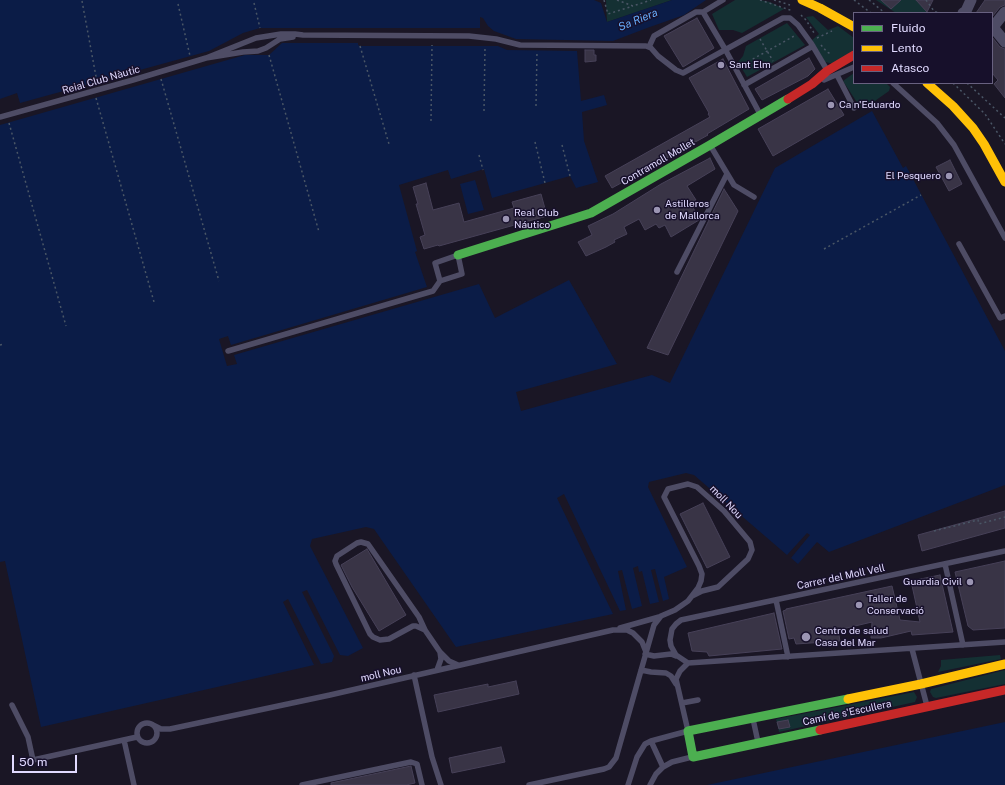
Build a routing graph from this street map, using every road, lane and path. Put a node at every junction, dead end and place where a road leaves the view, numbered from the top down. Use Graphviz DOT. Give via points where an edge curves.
graph roads {
  1 [pos="604,0"];
  2 [pos="617,0"];
  3 [pos="640,0"];
  4 [pos="650,0"];
  5 [pos="723,0"];
  6 [pos="802,0"];
  7 [pos="854,0"];
  8 [pos="869,0"];
  9 [pos="926,0"];
  10 [pos="971,0"];
  11 [pos="82,1"];
  12 [pos="254,3"];
  13 [pos="642,3"];
  14 [pos="178,4"];
  15 [pos="633,6"];
  16 [pos="703,12"];
  17 [pos="870,12"];
  18 [pos="884,12"];
  19 [pos="936,12"];
  20 [pos="964,12"];
  21 [pos="1005,12"];
  22 [pos="853,26"];
  23 [pos="993,26"];
  24 [pos="260,28"];
  25 [pos="832,31"];
  26 [pos="756,32"];
  27 [pos="803,32"];
  28 [pos="303,36"];
  29 [pos="817,38"];
  30 [pos="1004,39"];
  31 [pos="432,45"];
  32 [pos="360,46"];
  33 [pos="484,46"];
  34 [pos="813,46"];
  35 [pos="649,47"];
  36 [pos="725,49"];
  37 [pos="767,50"];
  38 [pos="537,51"];
  39 [pos="190,56"];
  40 [pos="269,56"];
  41 [pos="853,56"];
  42 [pos="206,58"];
  43 [pos="744,64"];
  44 [pos="776,67"];
  45 [pos="853,67"];
  46 [pos="827,71"];
  47 [pos="837,75"];
  48 [pos="161,79"];
  49 [pos="97,82"];
  50 [pos="812,84"];
  51 [pos="894,84"];
  52 [pos="928,84"];
  53 [pos="954,84"];
  54 [pos="968,84"];
  55 [pos="744,85"];
  56 [pos="96,98"];
  57 [pos="536,106"];
  58 [pos="854,108"];
  59 [pos="484,111"];
  60 [pos="760,115"];
  61 [pos="0,117"];
  62 [pos="1005,118"];
  63 [pos="431,121"];
  64 [pos="9,123"];
  65 [pos="535,142"];
  66 [pos="388,144"];
  67 [pos="1005,144"];
  68 [pos="562,145"];
  69 [pos="710,145"];
  70 [pos="479,155"];
  71 [pos="483,170"];
  72 [pos="727,174"];
  73 [pos="570,176"];
  74 [pos="1005,182"];
  75 [pos="545,183"];
  76 [pos="921,195"];
  77 [pos="754,198"];
  78 [pos="319,232"];
  79 [pos="1005,238"];
  80 [pos="959,244"];
  81 [pos="824,249"];
  82 [pos="458,255"];
  83 [pos="677,272"];
  84 [pos="219,282"];
  85 [pos="440,282"];
  86 [pos="154,302"];
  87 [pos="1005,316"];
  88 [pos="66,326"];
  89 [pos="4,344"];
  90 [pos="0,345"];
  91 [pos="228,351"];
  92 [pos="1005,517"];
  93 [pos="934,531"];
  94 [pos="1005,550"];
  95 [pos="945,564"];
  96 [pos="692,596"];
  97 [pos="776,600"];
  98 [pos="661,616"];
  99 [pos="425,630"];
  100 [pos="613,630"];
  101 [pos="1005,642"];
  102 [pos="963,645"];
  103 [pos="912,649"];
  104 [pos="440,652"];
  105 [pos="645,654"];
  106 [pos="788,657"];
  107 [pos="679,658"];
  108 [pos="688,663"];
  109 [pos="1005,664"];
  110 [pos="458,666"];
  111 [pos="438,670"];
  112 [pos="641,670"];
  113 [pos="414,676"];
  114 [pos="676,684"];
  115 [pos="921,684"];
  116 [pos="1005,690"];
  117 [pos="698,700"];
  118 [pos="682,703"];
  119 [pos="12,705"];
  120 [pos="926,706"];
  121 [pos="752,717"];
  122 [pos="153,725"];
  123 [pos="170,729"];
  124 [pos="688,731"];
  125 [pos="137,737"];
  126 [pos="124,740"];
  127 [pos="154,740"];
  128 [pos="651,741"];
  129 [pos="758,743"];
  130 [pos="693,757"];
  131 [pos="663,767"];
  132 [pos="134,785"];
  133 [pos="302,785"];
  134 [pos="422,785"];
  135 [pos="441,785"];
  136 [pos="529,785"];
  137 [pos="628,785"];
  138 [pos="650,785"];
  1 -- 15 [label="path" via="608,14"];
  2 -- 15 [label="path"];
  3 -- 13 [label="path"];
  4 -- 13 [label="path"];
  5 -- 16 [label="lane"];
  6 -- 22 [label="main road"];
  7 -- 17 [label="path"];
  8 -- 18 [label="path"];
  9 -- 19 [label="path"];
  10 -- 20 [label="street"];
  11 -- 49 [label="path"];
  12 -- 24 [label="path"];
  13 -- 15 [label="path"];
  14 -- 39 [label="path"];
  16 -- 35 [label="lane" via="696,12 654,36"];
  16 -- 36 [label="lane"];
  21 -- 23 [label="street"];
  23 -- 30 [label="street"];
  25 -- 29 [label="path"];
  26 -- 27 [label="lane" via="783,18 790,18"];
  26 -- 36 [label="lane"];
  26 -- 37 [label="path"];
  27 -- 34 [label="lane"];
  27 -- 37 [label="path"];
  28 -- 35 [label="lane" via="469,36 520,45"];
  28 -- 42 [label="lane" via="280,39 258,51"];
  28 -- 42 [label="lane" via="263,36"];
  31 -- 63 [label="path"];
  32 -- 66 [label="path"];
  33 -- 59 [label="path"];
  34 -- 44 [label="lane"];
  34 -- 46 [label="lane"];
  35 -- 36 [label="lane" via="683,73"];
  36 -- 55 [label="lane"];
  37 -- 43 [label="path"];
  37 -- 44 [label="path"];
  38 -- 57 [label="path"];
  40 -- 78 [label="path"];
  41 -- 46 [label="main road, Contramoll Mollet"];
  42 -- 61 [label="lane, Reial Club Nàutic"];
  44 -- 55 [label="lane"];
  45 -- 47 [label="lane"];
  46 -- 50 [label="main road, Contramoll Mollet"];
  47 -- 50 [label="lane"];
  47 -- 58 [label="lane"];
  48 -- 84 [label="path"];
  50 -- 60 [label="main road, Contramoll Mollet"];
  51 -- 79 [label="lane" via="937,123 954,145"];
  52 -- 74 [label="main road" via="973,128"];
  53 -- 67 [label="path" via="985,114"];
  54 -- 62 [label="path"];
  55 -- 60 [label="lane"];
  56 -- 86 [label="path"];
  60 -- 69 [label="main road, Contramoll Mollet"];
  64 -- 88 [label="path"];
  65 -- 75 [label="path"];
  68 -- 73 [label="path"];
  69 -- 72 [label="lane"];
  69 -- 82 [label="main road, Contramoll Mollet" via="591,213"];
  70 -- 71 [label="path"];
  72 -- 77 [label="lane" via="734,185"];
  72 -- 83 [label="lane"];
  76 -- 81 [label="path"];
  80 -- 87 [label="lane" via="1000,318"];
  82 -- 85 [label="lane" via="462,274"];
  82 -- 85 [label="lane, Contramoll Mollet" via="435,263"];
  85 -- 91 [label="lane" via="433,291"];
  89 -- 90 [label="path"];
  92 -- 93 [label="path" via="979,524 978,520"];
  94 -- 95 [label="lane, Carrer del Moll Vell"];
  95 -- 97 [label="lane, Carrer del Moll Vell"];
  95 -- 102 [label="lane"];
  96 -- 96 [label="lane, moll Nou" via="701,581 701,570 664,498 668,489 688,484 697,487 724,511 750,542 752,550 748,559 718,587"];
  96 -- 98 [label="lane, moll Nou" via="684,605"];
  97 -- 106 [label="lane"];
  97 -- 107 [label="lane, Carrer del Moll Vell" via="682,620 672,629 670,640 673,651"];
  98 -- 100 [label="lane, moll Nou"];
  98 -- 105 [label="lane" via="654,625"];
  99 -- 99 [label="lane" via="372,547 357,543 337,556 336,564 373,637 380,640 389,639 413,626"];
  99 -- 104 [label="lane"];
  100 -- 105 [label="lane, moll Nou" via="627,630 637,635 644,646"];
  100 -- 110 [label="lane, moll Nou"];
  101 -- 102 [label="lane"];
  102 -- 103 [label="lane"];
  103 -- 106 [label="lane"];
  103 -- 115 [label="lane"];
  104 -- 110 [label="lane"];
  104 -- 111 [label="lane"];
  105 -- 107 [label="lane" via="670,654"];
  105 -- 112 [label="lane"];
  106 -- 108 [label="lane"];
  107 -- 108 [label="lane"];
  108 -- 114 [label="lane" via="677,675"];
  109 -- 115 [label="main road"];
  110 -- 111 [label="lane, moll Nou"];
  111 -- 113 [label="lane, moll Nou"];
  112 -- 114 [label="lane" via="666,673"];
  112 -- 136 [label="lane" via="619,752 613,763 604,769"];
  113 -- 123 [label="lane, moll Nou"];
  113 -- 135 [label="lane" via="432,757"];
  114 -- 118 [label="lane"];
  115 -- 120 [label="lane"];
  115 -- 121 [label="main road"];
  116 -- 120 [label="main road, Camí de s'Escullera"];
  117 -- 118 [label="lane"];
  118 -- 124 [label="lane"];
  119 -- 126 [label="lane" via="28,736 33,760"];
  120 -- 129 [label="main road, Camí de s'Escullera"];
  121 -- 124 [label="main road"];
  121 -- 129 [label="lane"];
  122 -- 123 [label="lane, moll Nou" via="161,729"];
  122 -- 125 [label="lane" via="140,725 136,731"];
  122 -- 127 [label="lane" via="157,734"];
  123 -- 127 [label="lane"];
  124 -- 128 [label="lane"];
  124 -- 130 [label="main road"];
  125 -- 126 [label="lane"];
  125 -- 127 [label="lane" via="146,744"];
  126 -- 132 [label="lane"];
  128 -- 131 [label="lane"];
  128 -- 137 [label="lane" via="641,749"];
  129 -- 130 [label="main road, Camí de s'Escullera"];
  130 -- 131 [label="lane"];
  131 -- 138 [label="lane"];
  133 -- 134 [label="lane" via="411,762 417,764"];
}
